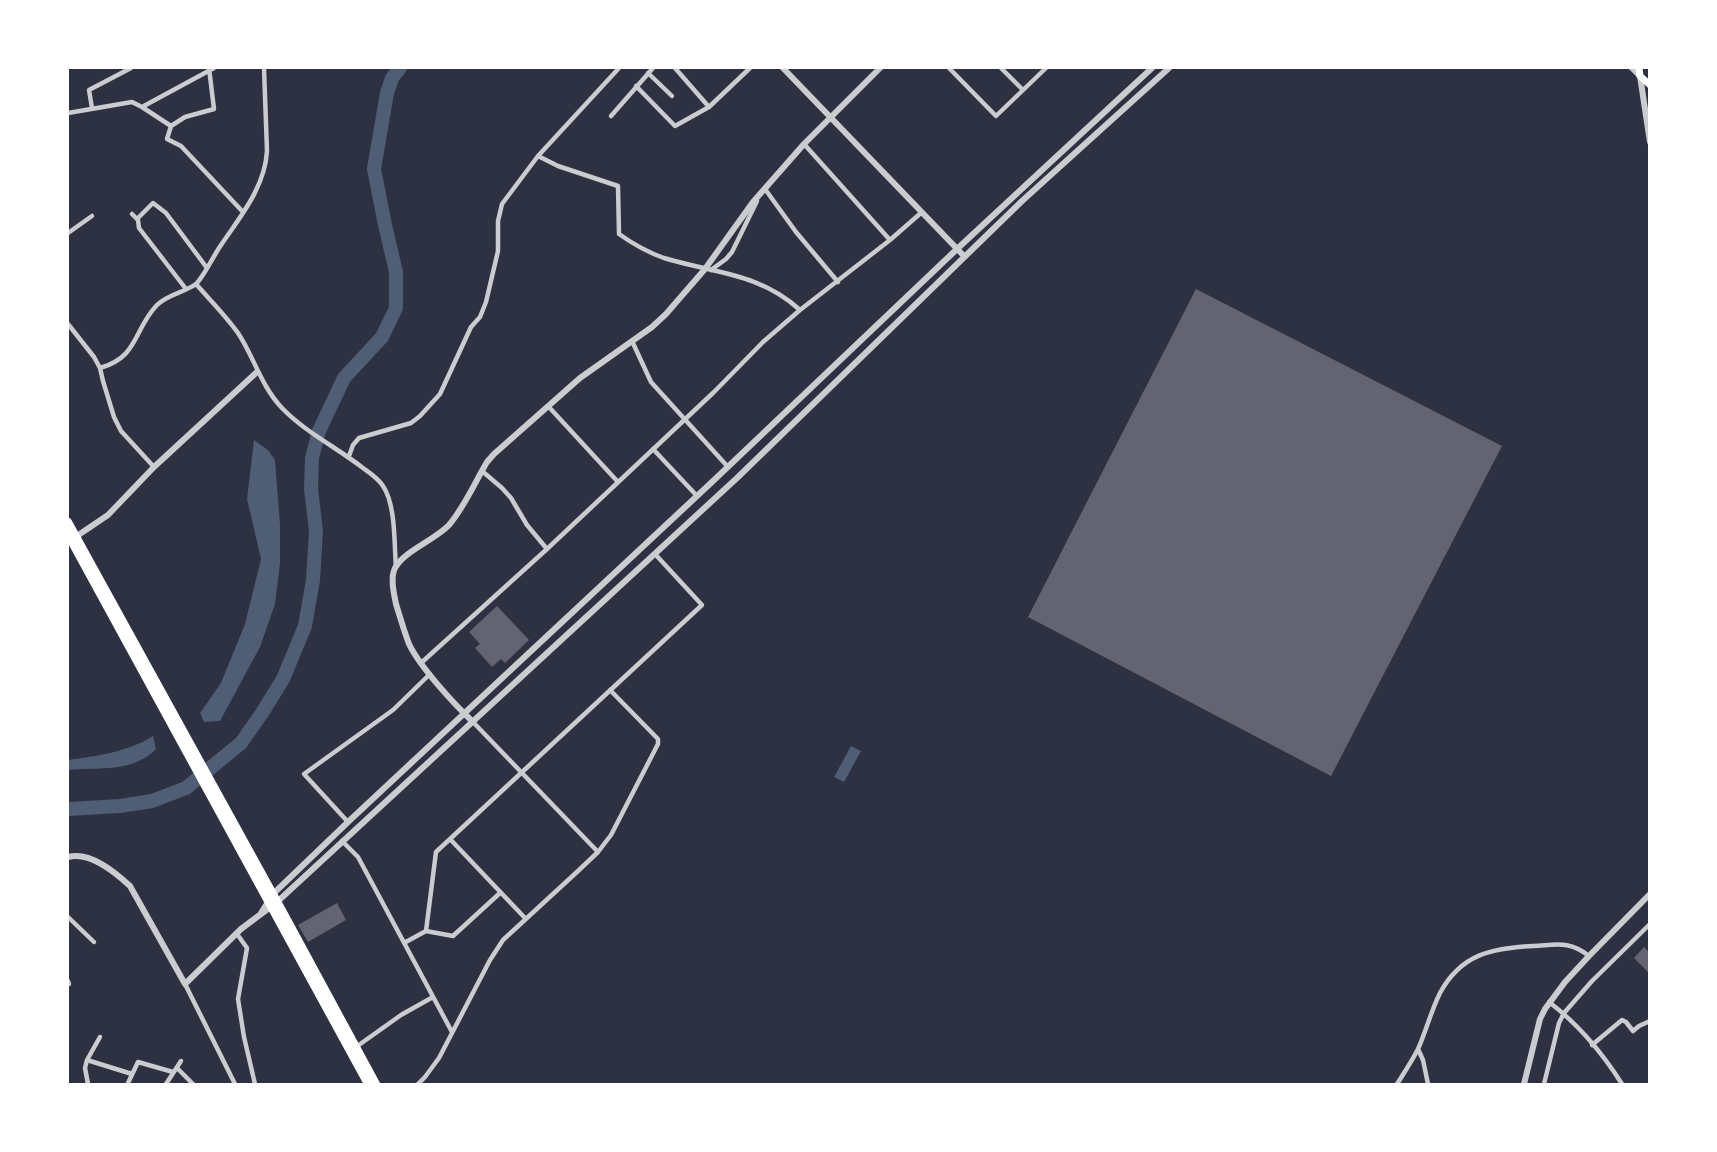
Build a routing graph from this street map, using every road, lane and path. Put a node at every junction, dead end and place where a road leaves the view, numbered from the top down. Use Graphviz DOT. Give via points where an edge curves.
graph roads {
  1 [pos="131,68"];
  2 [pos="211,68"];
  3 [pos="264,68"];
  4 [pos="619,68"];
  5 [pos="653,68"];
  6 [pos="675,68"];
  7 [pos="750,68"];
  8 [pos="783,68"];
  9 [pos="880,68"];
  10 [pos="949,68"];
  11 [pos="1001,68"];
  12 [pos="1046,68"];
  13 [pos="1152,68"];
  14 [pos="1169,68"];
  15 [pos="1632,68"];
  16 [pos="1640,72"];
  17 [pos="648,73"];
  18 [pos="1650,85"];
  19 [pos="636,86"];
  20 [pos="1023,90"];
  21 [pos="672,96"];
  22 [pos="142,107"];
  23 [pos="709,107"];
  24 [pos="92,108"];
  25 [pos="68,113"];
  26 [pos="1648,113"];
  27 [pos="611,116"];
  28 [pos="831,116"];
  29 [pos="171,126"];
  30 [pos="1650,142"];
  31 [pos="804,144"];
  32 [pos="538,156"];
  33 [pos="765,189"];
  34 [pos="759,196"];
  35 [pos="243,212"];
  36 [pos="922,212"];
  37 [pos="132,214"];
  38 [pos="92,216"];
  39 [pos="137,219"];
  40 [pos="68,233"];
  41 [pos="890,240"];
  42 [pos="957,249"];
  43 [pos="964,256"];
  44 [pos="207,268"];
  45 [pos="708,269"];
  46 [pos="838,282"];
  47 [pos="196,284"];
  48 [pos="186,289"];
  49 [pos="800,310"];
  50 [pos="68,324"];
  51 [pos="632,341"];
  52 [pos="100,368"];
  53 [pos="258,372"];
  54 [pos="548,406"];
  55 [pos="684,420"];
  56 [pos="653,449"];
  57 [pos="349,456"];
  58 [pos="154,467"];
  59 [pos="728,467"];
  60 [pos="482,471"];
  61 [pos="737,477"];
  62 [pos="618,482"];
  63 [pos="697,496"];
  64 [pos="68,522"];
  65 [pos="70,539"];
  66 [pos="547,549"];
  67 [pos="655,554"];
  68 [pos="396,567"];
  69 [pos="421,663"];
  70 [pos="430,674"];
  71 [pos="610,690"];
  72 [pos="464,713"];
  73 [pos="473,722"];
  74 [pos="522,772"];
  75 [pos="210,787"];
  76 [pos="348,822"];
  77 [pos="450,839"];
  78 [pos="342,841"];
  79 [pos="598,852"];
  80 [pos="68,856"];
  81 [pos="500,893"];
  82 [pos="273,894"];
  83 [pos="1650,894"];
  84 [pos="272,903"];
  85 [pos="68,917"];
  86 [pos="525,918"];
  87 [pos="1650,924"];
  88 [pos="426,931"];
  89 [pos="237,934"];
  90 [pos="94,942"];
  91 [pos="404,943"];
  92 [pos="1589,956"];
  93 [pos="185,984"];
  94 [pos="433,997"];
  95 [pos="1549,1002"];
  96 [pos="1564,1013"];
  97 [pos="1650,1021"];
  98 [pos="452,1032"];
  99 [pos="100,1037"];
  100 [pos="1592,1045"];
  101 [pos="356,1047"];
  102 [pos="1418,1049"];
  103 [pos="87,1060"];
  104 [pos="181,1061"];
  105 [pos="175,1070"];
  106 [pos="132,1074"];
  107 [pos="128,1083"];
  108 [pos="88,1084"];
  109 [pos="166,1084"];
  110 [pos="193,1084"];
  111 [pos="235,1084"];
  112 [pos="255,1084"];
  113 [pos="368,1084"];
  114 [pos="376,1084"];
  115 [pos="418,1084"];
  116 [pos="1397,1084"];
  117 [pos="1428,1084"];
  118 [pos="1524,1084"];
  119 [pos="1544,1084"];
  120 [pos="1622,1084"];
  1 -- 24 [label="street" via="89,90"];
  2 -- 22 [label="street"];
  2 -- 29 [label="street" via="214,109 185,117"];
  3 -- 35 [label="street" via="266,164 258,188"];
  4 -- 32 [label="street"];
  5 -- 17 [label="street"];
  6 -- 23 [label="street"];
  7 -- 23 [label="street"];
  8 -- 28 [label="street"];
  9 -- 28 [label="street"];
  10 -- 20 [label="street" via="996,116"];
  11 -- 20 [label="street"];
  12 -- 20 [label="street"];
  13 -- 42 [label="street"];
  14 -- 43 [label="street"];
  15 -- 16 [label="street"];
  16 -- 18 [label="main road"];
  16 -- 26 [label="street"];
  17 -- 19 [label="street"];
  17 -- 21 [label="street"];
  19 -- 23 [label="street" via="675,126"];
  19 -- 27 [label="street"];
  22 -- 24 [label="street" via="132,102"];
  22 -- 29 [label="street"];
  24 -- 25 [label="street"];
  26 -- 30 [label="street"];
  28 -- 31 [label="street"];
  28 -- 36 [label="street"];
  29 -- 35 [label="street" via="167,139 181,146"];
  31 -- 33 [label="street"];
  31 -- 41 [label="street"];
  32 -- 45 [label="street" via="618,186 619,234 637,247"];
  32 -- 57 [label="street" via="502,204 498,251 486,302 440,394 411,423 359,438"];
  33 -- 34 [label="street"];
  33 -- 46 [label="street"];
  34 -- 45 [label="street"];
  34 -- 45 [label="street" via="732,252"];
  35 -- 44 [label="street"];
  36 -- 41 [label="street"];
  36 -- 42 [label="street"];
  37 -- 39 [label="street"];
  38 -- 40 [label="street"];
  39 -- 44 [label="street" via="153,203"];
  39 -- 48 [label="street" via="139,228"];
  41 -- 46 [label="street"];
  42 -- 43 [label="street"];
  42 -- 59 [label="street"];
  43 -- 61 [label="street"];
  44 -- 47 [label="street"];
  45 -- 49 [label="street" via="754,281"];
  45 -- 51 [label="street" via="666,314"];
  46 -- 49 [label="street"];
  47 -- 48 [label="street"];
  47 -- 53 [label="street" via="237,332"];
  48 -- 52 [label="street" via="159,303 129,351 115,363"];
  49 -- 55 [label="street"];
  50 -- 52 [label="street"];
  51 -- 54 [label="street"];
  51 -- 55 [label="street" via="651,382"];
  52 -- 58 [label="street" via="120,430"];
  53 -- 57 [label="street" via="280,406 309,431"];
  53 -- 58 [label="street"];
  54 -- 60 [label="street" via="494,454"];
  54 -- 62 [label="street"];
  55 -- 56 [label="street"];
  55 -- 59 [label="street"];
  56 -- 62 [label="street"];
  56 -- 63 [label="street"];
  57 -- 68 [label="street" via="375,477 388,495"];
  58 -- 65 [label="street" via="108,515"];
  59 -- 61 [label="street"];
  59 -- 63 [label="street"];
  60 -- 66 [label="street" via="511,498"];
  60 -- 68 [label="street" via="456,516 440,534"];
  61 -- 67 [label="street"];
  62 -- 66 [label="street"];
  63 -- 72 [label="street"];
  64 -- 65 [label="main road"];
  65 -- 75 [label="main road"];
  66 -- 69 [label="street"];
  67 -- 71 [label="street" via="702,605"];
  67 -- 73 [label="street"];
  68 -- 69 [label="street" via="394,594 399,616"];
  69 -- 70 [label="street"];
  70 -- 72 [label="street"];
  70 -- 76 [label="street" via="393,710 304,774"];
  71 -- 74 [label="street"];
  71 -- 79 [label="street" via="658,739 658,744 611,835"];
  72 -- 73 [label="street"];
  72 -- 76 [label="street"];
  73 -- 74 [label="street"];
  73 -- 78 [label="street"];
  74 -- 77 [label="street"];
  74 -- 79 [label="street"];
  75 -- 82 [label="main road"];
  75 -- 84 [label="main road"];
  76 -- 82 [label="street"];
  77 -- 81 [label="street"];
  77 -- 88 [label="street" via="436,852"];
  78 -- 84 [label="street"];
  78 -- 91 [label="street" via="358,857"];
  79 -- 86 [label="street"];
  80 -- 93 [label="street" via="104,866 130,886"];
  81 -- 86 [label="street"];
  81 -- 88 [label="street" via="453,936"];
  82 -- 84 [label="main road"];
  83 -- 92 [label="street"];
  84 -- 89 [label="street"];
  84 -- 101 [label="main road"];
  84 -- 113 [label="main road"];
  85 -- 90 [label="street"];
  86 -- 98 [label="street" via="502,940"];
  87 -- 96 [label="street"];
  88 -- 91 [label="street"];
  89 -- 93 [label="street"];
  89 -- 112 [label="street" via="247,948 238,999"];
  91 -- 94 [label="street"];
  92 -- 95 [label="street"];
  92 -- 102 [label="street" via="1576,946 1562,945 1495,949 1470,960 1440,994"];
  93 -- 111 [label="street"];
  94 -- 98 [label="street"];
  94 -- 101 [label="street" via="395,1018"];
  95 -- 96 [label="street"];
  95 -- 118 [label="street" via="1540,1019"];
  96 -- 100 [label="street"];
  96 -- 119 [label="street"];
  97 -- 100 [label="street" via="1633,1031 1622,1020"];
  98 -- 115 [label="street" via="439,1058"];
  99 -- 103 [label="street"];
  100 -- 120 [label="street"];
  101 -- 114 [label="main road"];
  102 -- 116 [label="street"];
  102 -- 117 [label="street"];
  103 -- 106 [label="street"];
  103 -- 108 [label="street"];
  104 -- 105 [label="street"];
  105 -- 106 [label="street" via="138,1062"];
  105 -- 109 [label="street"];
  105 -- 110 [label="street"];
  106 -- 107 [label="street"];
}
